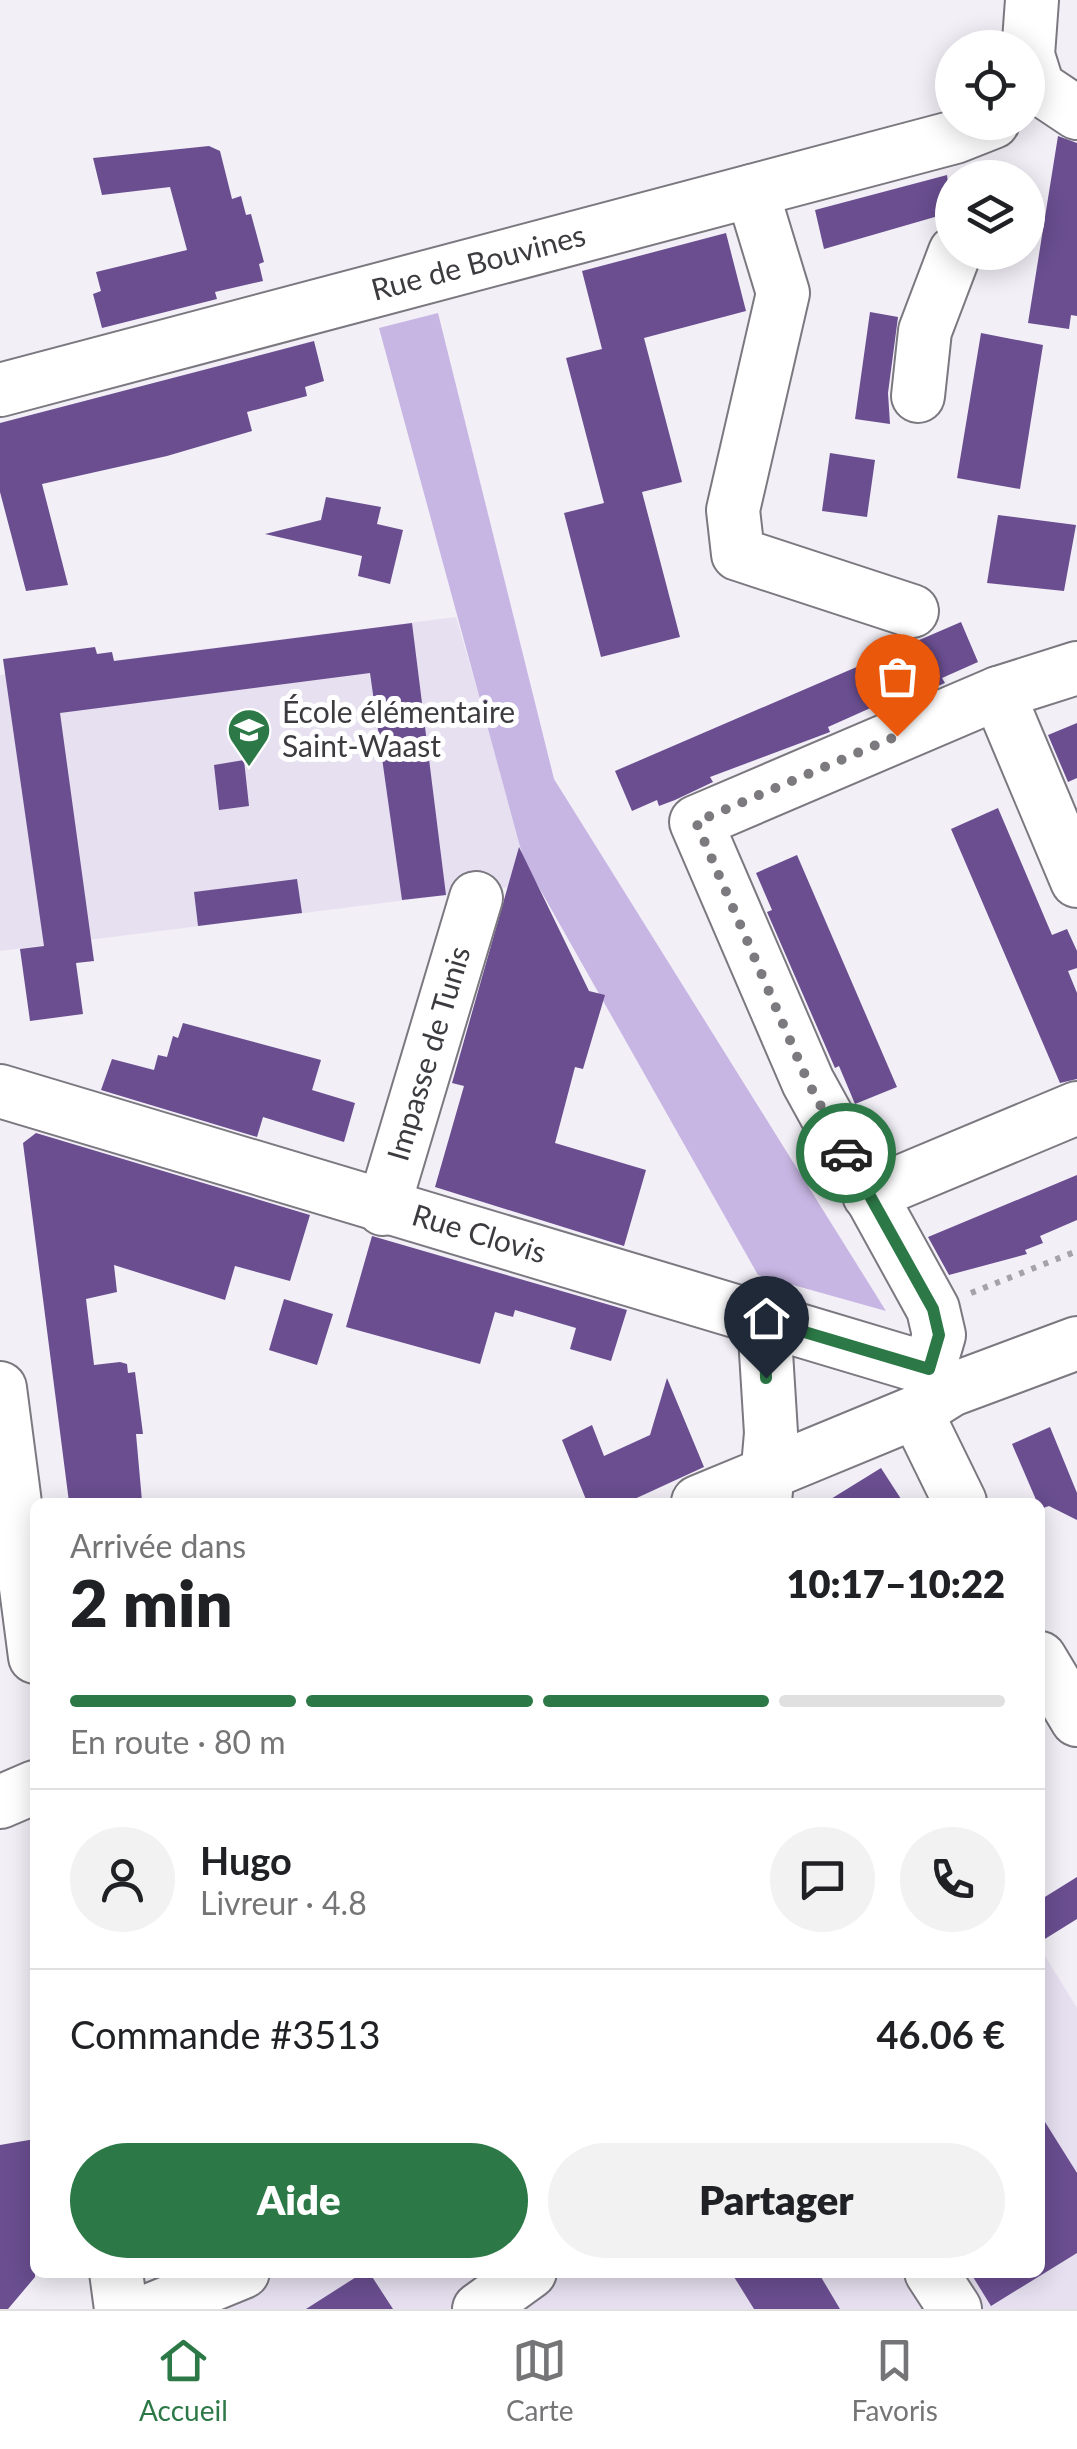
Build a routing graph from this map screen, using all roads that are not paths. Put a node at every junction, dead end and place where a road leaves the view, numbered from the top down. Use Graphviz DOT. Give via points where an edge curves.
graph roads {
  1 [pos="1032,0"];
  2 [pos="1030,30"];
  3 [pos="945,140"];
  4 [pos="752,191"];
  5 [pos="949,270"];
  6 [pos="0,390"];
  7 [pos="918,396"];
  8 [pos="912,611"];
  9 [pos="1077,668"];
  10 [pos="998,693"];
  11 [pos="1068,846"];
  12 [pos="476,898"];
  13 [pos="0,1091"];
  14 [pos="1077,1108"];
  15 [pos="869,1194"];
  16 [pos="384,1209"];
  17 [pos="764,1320"];
  18 [pos="1077,1344"];
  19 [pos="0,1388"];
  20 [pos="932,1390"];
  21 [pos="767,1487"];
  22 [pos="716,1498"];
  23 [pos="959,1498"];
  24 [pos="30,1619"];
  25 [pos="1045,1666"];
  26 [pos="1077,1720"];
  27 [pos="30,1790"];
  28 [pos="0,1802"];
  29 [pos="117,2278"];
  30 [pos="228,2278"];
  31 [pos="936,2278"];
  32 [pos="120,2309"];
  33 [pos="153,2309"];
  34 [pos="955,2309"];
  1 -- 2 [label="street"];
  3 -- 4 [label="street, Rue de Bouvines"];
  4 -- 6 [label="street, Rue de Bouvines"];
  4 -- 8 [label="street" via="782,292 733,510 738,554"];
  5 -- 7 [label="street" via="925,331"];
  9 -- 10 [label="street"];
  10 -- 11 [label="street"];
  10 -- 15 [label="street" via="696,822 808,1082"];
  12 -- 16 [label="street, Impasse de Tunis"];
  13 -- 16 [label="street, Rue Clovis"];
  14 -- 15 [label="street"];
  15 -- 20 [label="street" via="933,1309 939,1335"];
  16 -- 17 [label="street, Rue Clovis"];
  17 -- 20 [label="street, Rue Clovis"];
  17 -- 21 [label="street"];
  18 -- 20 [label="street"];
  19 -- 24 [label="street"];
  20 -- 21 [label="street"];
  20 -- 23 [label="street"];
  21 -- 22 [label="street"];
  25 -- 26 [label="street"];
  27 -- 28 [label="street"];
  29 -- 32 [label="street"];
  30 -- 33 [label="street"];
  31 -- 34 [label="street"];
}
